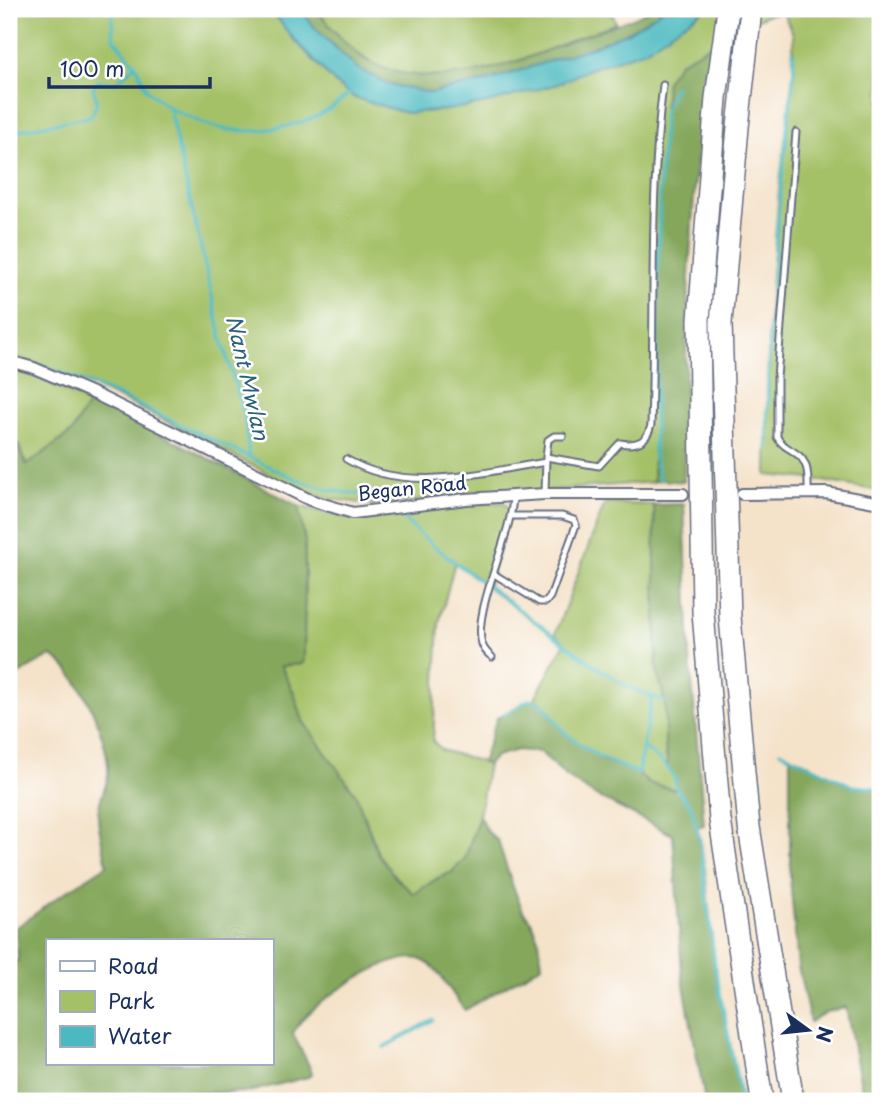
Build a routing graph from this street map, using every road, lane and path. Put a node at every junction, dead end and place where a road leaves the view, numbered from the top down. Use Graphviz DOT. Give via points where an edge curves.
graph roads {
  1 [pos="728,9"];
  2 [pos="751,9"];
  3 [pos="663,85"];
  4 [pos="796,132"];
  5 [pos="9,361"];
  6 [pos="563,436"];
  7 [pos="346,459"];
  8 [pos="546,460"];
  9 [pos="808,493"];
  10 [pos="545,494"];
  11 [pos="683,494"];
  12 [pos="742,494"];
  13 [pos="513,496"];
  14 [pos="880,503"];
  15 [pos="512,516"];
  16 [pos="493,577"];
  17 [pos="492,657"];
  18 [pos="762,1101"];
  19 [pos="793,1101"];
  1 -- 18 [label="highway" via="716,98 699,320 703,612 720,820"];
  2 -- 19 [label="highway" via="721,323 730,617 749,827"];
  3 -- 8 [label="lane" via="649,435 633,445 620,443 599,466"];
  4 -- 9 [label="lane" via="777,378 777,437 808,468"];
  5 -- 13 [label="street, Began Road" via="97,395 310,500 354,513"];
  6 -- 8 [label="lane" via="548,440"];
  7 -- 8 [label="lane" via="358,467 399,477 445,479"];
  8 -- 10 [label="lane"];
  9 -- 12 [label="street"];
  9 -- 14 [label="street"];
  10 -- 11 [label="street, Began Road"];
  10 -- 13 [label="street, Began Road"];
  13 -- 15 [label="lane"];
  15 -- 16 [label="lane"];
  15 -- 16 [label="lane" via="562,516 576,525 546,602"];
  16 -- 17 [label="lane" via="481,644"];
}
